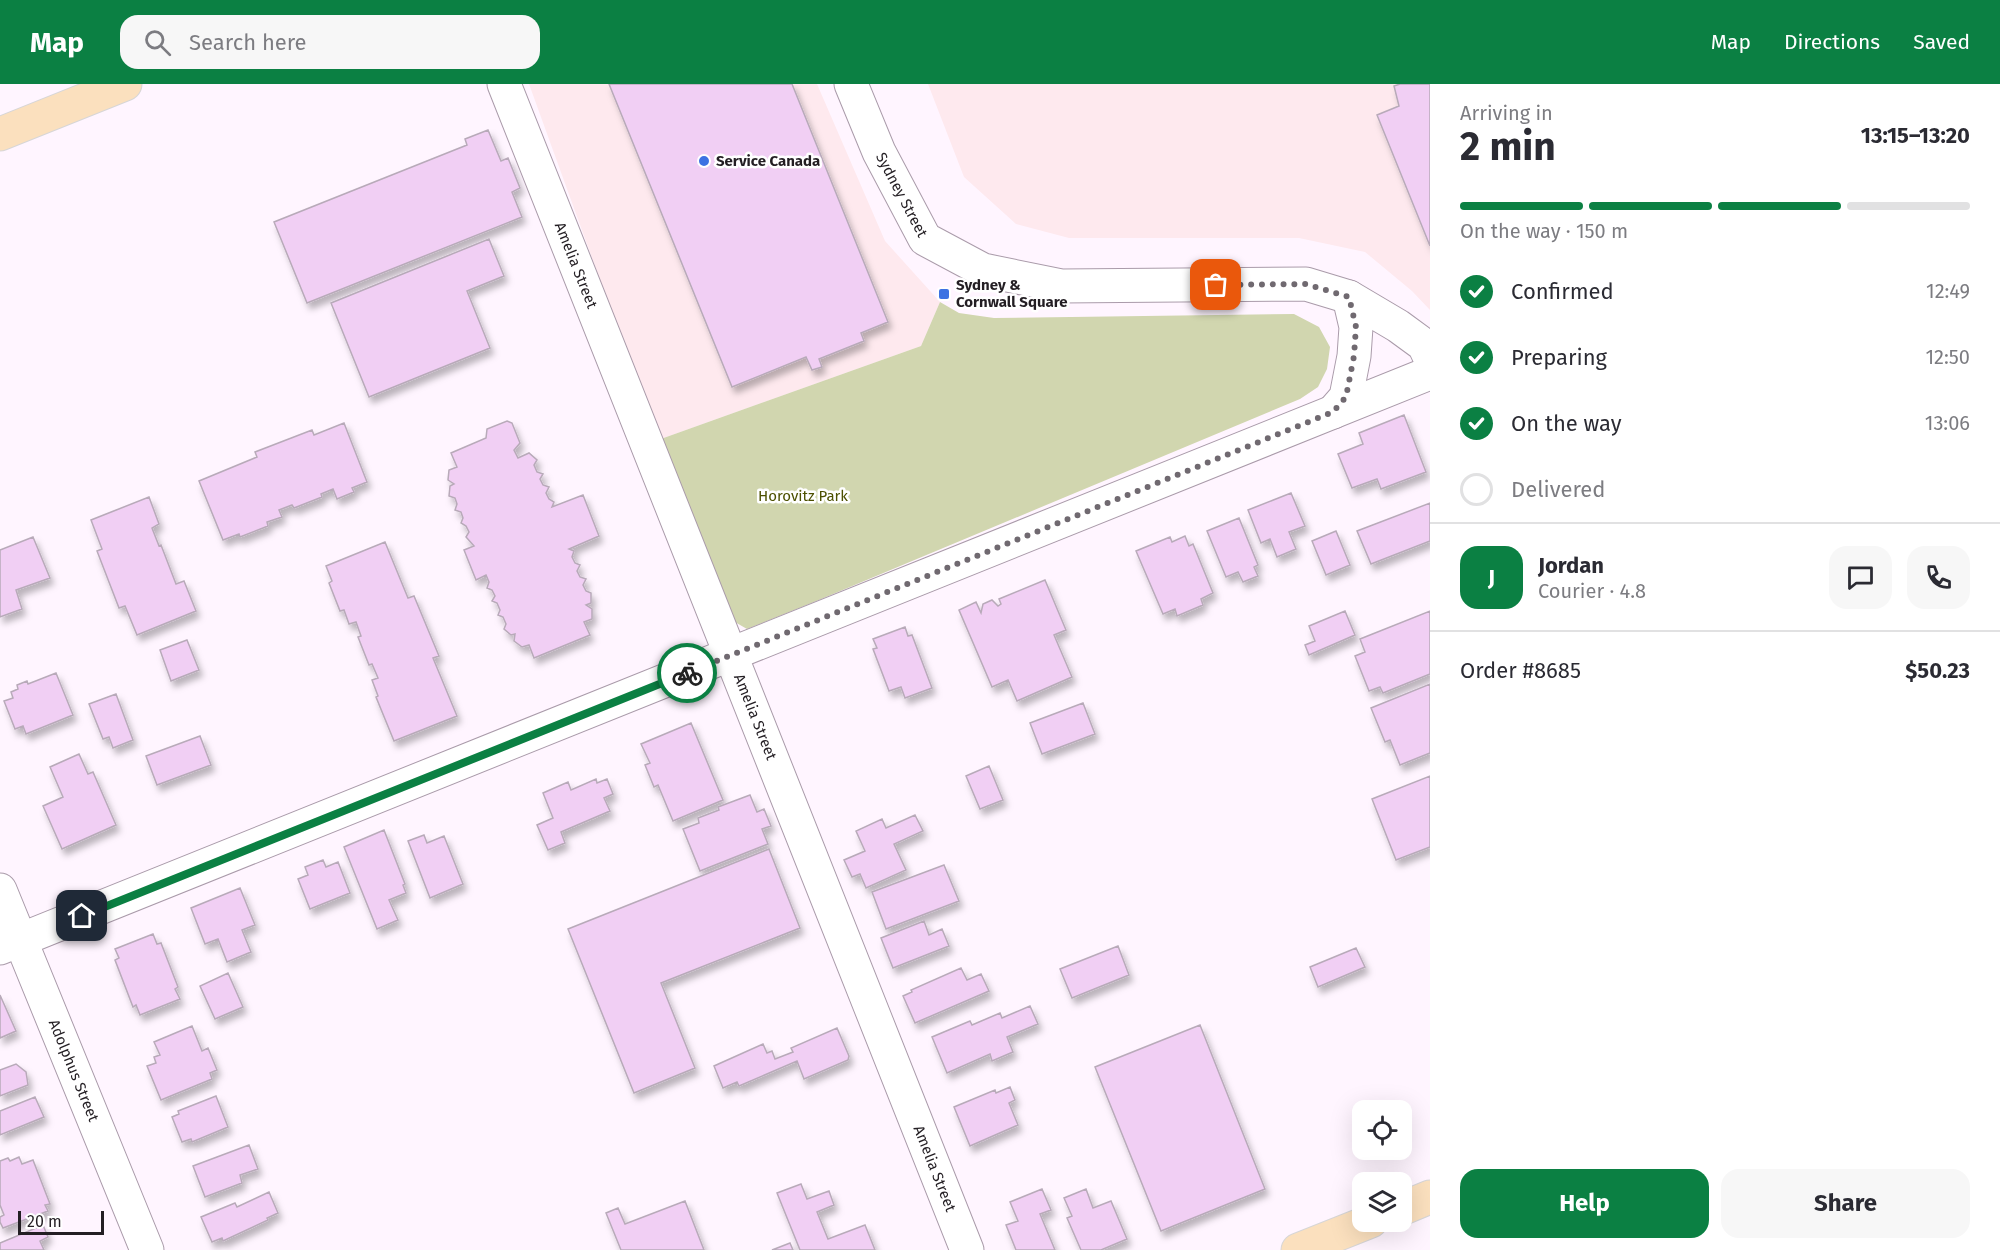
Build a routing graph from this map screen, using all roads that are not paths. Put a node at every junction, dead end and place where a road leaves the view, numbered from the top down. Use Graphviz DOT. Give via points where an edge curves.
graph roads {
  1 [pos="124,84"];
  2 [pos="504,84"];
  3 [pos="851,84"];
  4 [pos="0,134"];
  5 [pos="1349,297"];
  6 [pos="1430,358"];
  7 [pos="1430,373"];
  8 [pos="1333,412"];
  9 [pos="732,655"];
  10 [pos="0,890"];
  11 [pos="10,944"];
  12 [pos="1430,1197"];
  13 [pos="1412,1204"];
  14 [pos="1352,1229"];
  15 [pos="147,1250"];
  16 [pos="967,1250"];
  17 [pos="1298,1250"];
  1 -- 4 [label="main road"];
  2 -- 9 [label="street, Amelia Street"];
  3 -- 5 [label="street, Sydney Street" via="879,152 925,238 983,270 1061,286 1306,284"];
  5 -- 6 [label="street, Sydney Street" via="1425,345"];
  5 -- 8 [label="street" via="1356,327 1354,356 1346,397"];
  7 -- 8 [label="street"];
  8 -- 9 [label="street"];
  9 -- 11 [label="street"];
  9 -- 16 [label="street, Amelia Street"];
  10 -- 11 [label="street, Adolphus Street"];
  11 -- 15 [label="street, Adolphus Street"];
  12 -- 13 [label="main road"];
  14 -- 17 [label="main road"];
}
